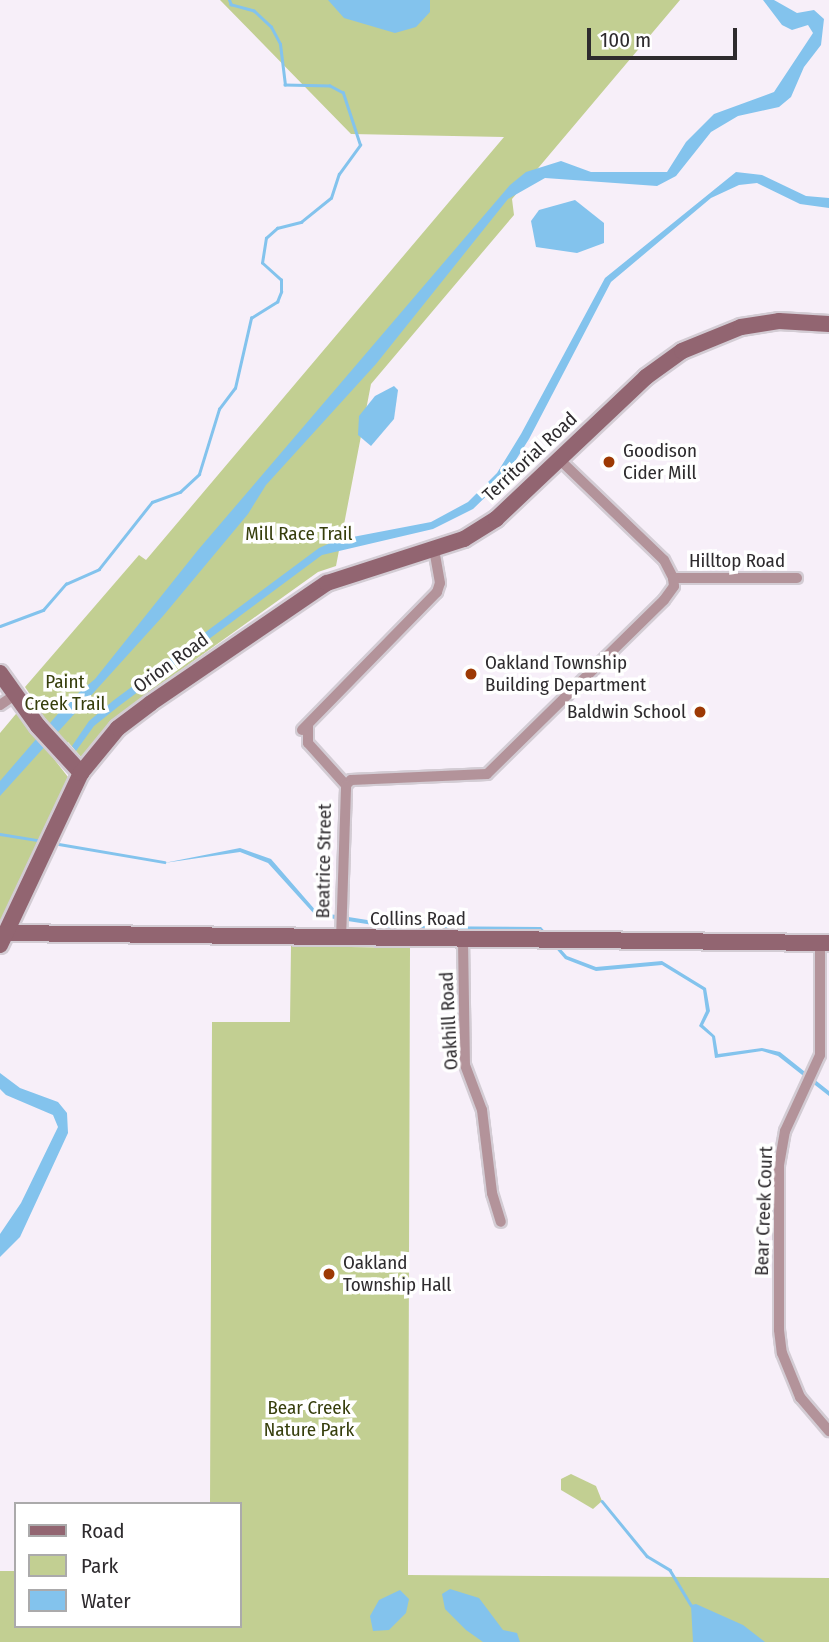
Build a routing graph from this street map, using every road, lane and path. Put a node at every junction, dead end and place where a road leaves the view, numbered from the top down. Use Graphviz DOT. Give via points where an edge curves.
graph roads {
  1 [pos="829,324"];
  2 [pos="560,460"];
  3 [pos="434,548"];
  4 [pos="674,578"];
  5 [pos="797,578"];
  6 [pos="0,673"];
  7 [pos="15,695"];
  8 [pos="0,705"];
  9 [pos="81,773"];
  10 [pos="346,785"];
  11 [pos="4,939"];
  12 [pos="341,939"];
  13 [pos="463,940"];
  14 [pos="824,943"];
  15 [pos="501,1222"];
  16 [pos="829,1431"];
  1 -- 2 [label="street, Territorial Road" via="779,321 741,327 664,360"];
  2 -- 3 [label="street, Territorial Road" via="496,519 464,539"];
  2 -- 4 [label="street, Hilltop Road" via="664,560"];
  3 -- 9 [label="street, Orion Road" via="348,572 292,603 118,729"];
  3 -- 10 [label="street" via="438,592 305,728 308,743"];
  4 -- 5 [label="street, Hilltop Road"];
  4 -- 10 [label="street" via="664,600 487,774 351,780"];
  6 -- 7 [label="street"];
  7 -- 8 [label="street"];
  7 -- 9 [label="street"];
  9 -- 11 [label="street, Orion Road"];
  10 -- 12 [label="street, Beatrice Street"];
  11 -- 12 [label="street, Collins Road"];
  12 -- 13 [label="street, Collins Road"];
  13 -- 14 [label="street, Collins Road"];
  13 -- 15 [label="street, Oakhill Road" via="465,1065 482,1110 492,1194"];
  14 -- 16 [label="street, Bear Creek Court" via="820,1055 785,1131 779,1165 779,1330 782,1353 800,1397"];
}
